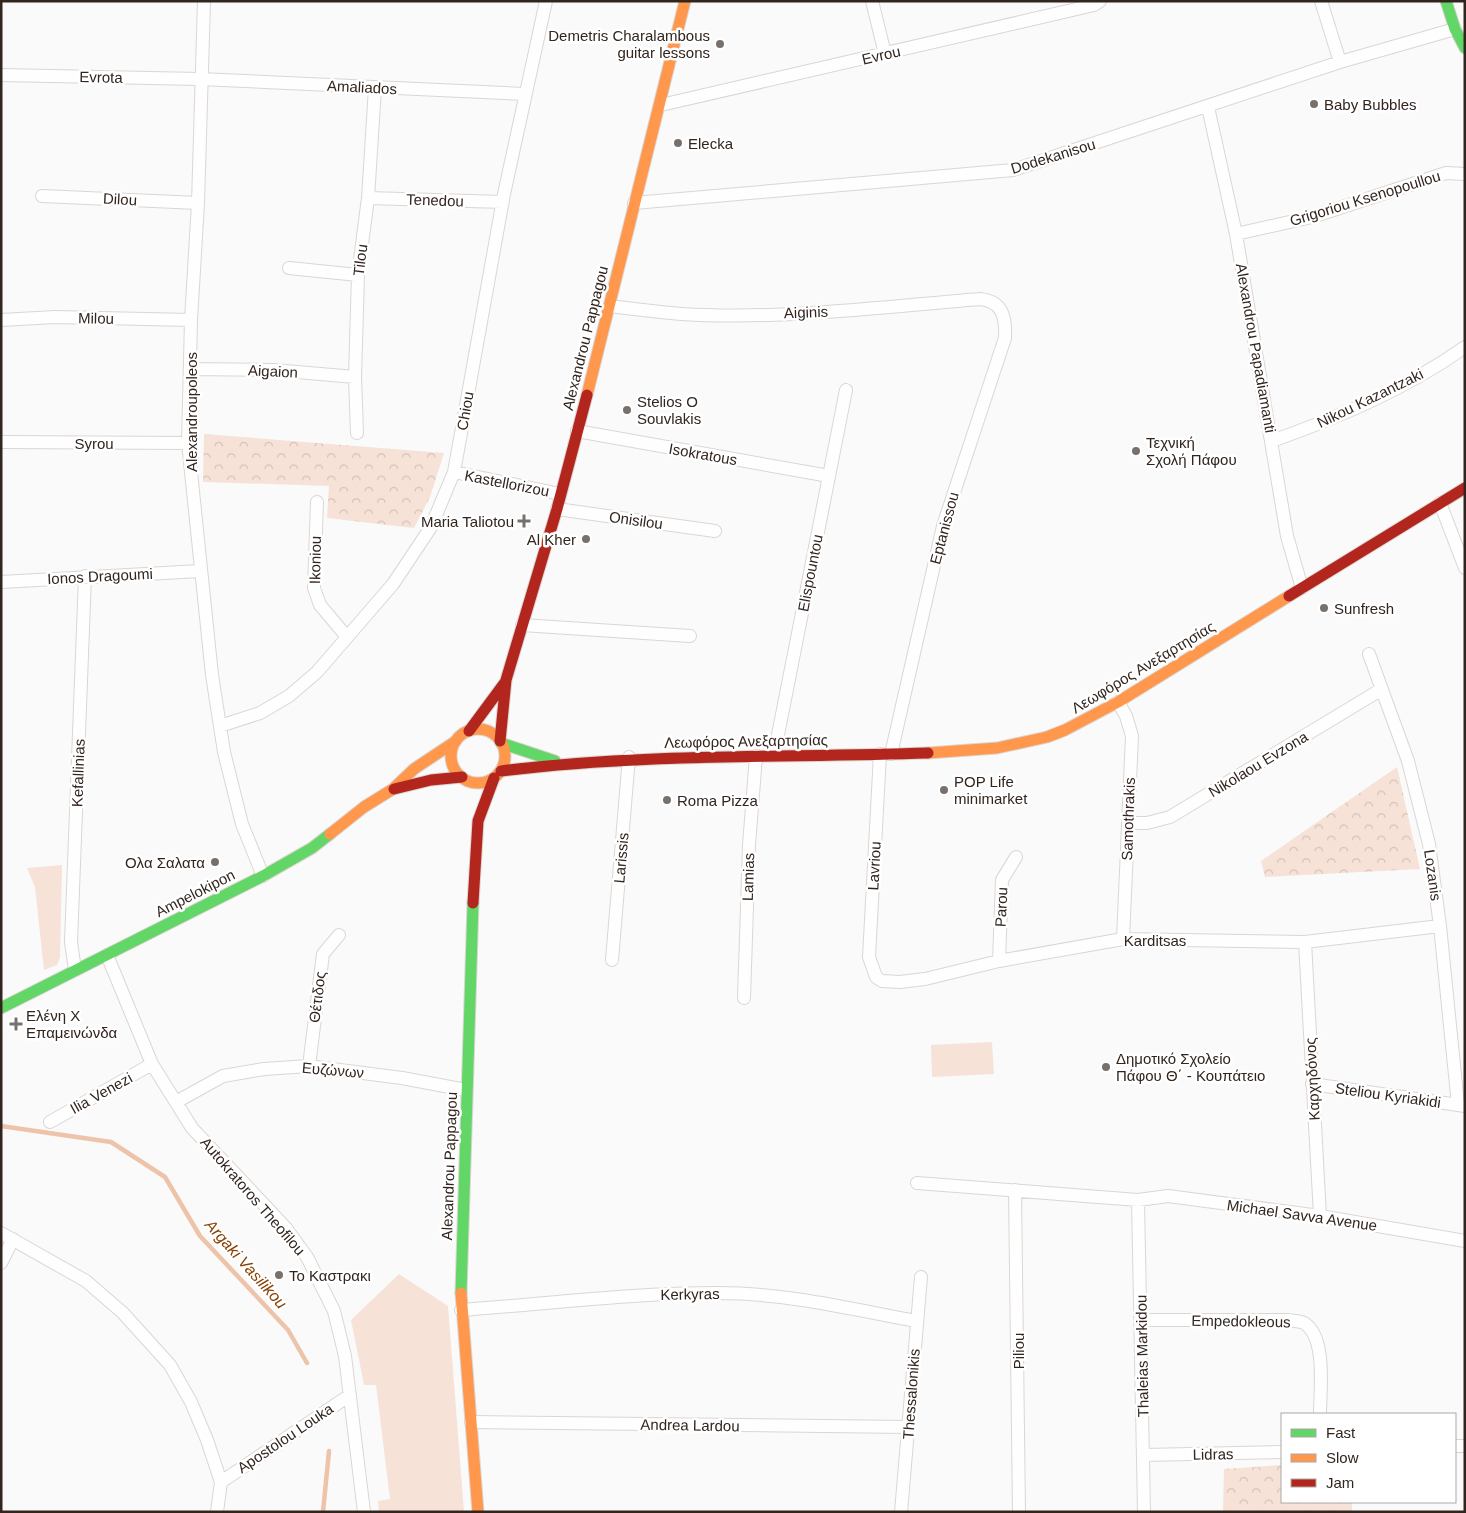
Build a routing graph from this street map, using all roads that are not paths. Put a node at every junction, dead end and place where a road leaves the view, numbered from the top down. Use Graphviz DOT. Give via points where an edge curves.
graph roads {
  1 [pos="204,1"];
  2 [pos="546,1"];
  3 [pos="685,1"];
  4 [pos="872,1"];
  5 [pos="1100,1"];
  6 [pos="1321,1"];
  7 [pos="1446,1"];
  8 [pos="1455,29"];
  9 [pos="1465,48"];
  10 [pos="885,54"];
  11 [pos="1340,62"];
  12 [pos="1,76"];
  13 [pos="200,79"];
  14 [pos="375,88"];
  15 [pos="524,94"];
  16 [pos="661,105"];
  17 [pos="1208,107"];
  18 [pos="1465,174"];
  19 [pos="42,196"];
  20 [pos="368,198"];
  21 [pos="198,202"];
  22 [pos="503,202"];
  23 [pos="634,202"];
  24 [pos="1236,234"];
  25 [pos="289,268"];
  26 [pos="358,275"];
  27 [pos="610,306"];
  28 [pos="1000,308"];
  29 [pos="1,320"];
  30 [pos="190,320"];
  31 [pos="1463,353"];
  32 [pos="190,369"];
  33 [pos="355,377"];
  34 [pos="846,390"];
  35 [pos="577,431"];
  36 [pos="357,433"];
  37 [pos="1272,441"];
  38 [pos="1,442"];
  39 [pos="188,443"];
  40 [pos="454,472"];
  41 [pos="829,476"];
  42 [pos="1465,488"];
  43 [pos="560,494"];
  44 [pos="317,502"];
  45 [pos="1440,503"];
  46 [pos="557,509"];
  47 [pos="715,531"];
  48 [pos="1465,568"];
  49 [pos="200,571"];
  50 [pos="86,576"];
  51 [pos="1,582"];
  52 [pos="1302,588"];
  53 [pos="522,626"];
  54 [pos="690,636"];
  55 [pos="347,637"];
  56 [pos="1369,654"];
  57 [pos="506,680"];
  58 [pos="1382,689"];
  59 [pos="1118,702"];
  60 [pos="220,726"];
  61 [pos="468,731"];
  62 [pos="456,741"];
  63 [pos="501,742"];
  64 [pos="886,754"];
  65 [pos="774,755"];
  66 [pos="756,756"];
  67 [pos="629,757"];
  68 [pos="558,762"];
  69 [pos="497,774"];
  70 [pos="464,779"];
  71 [pos="393,789"];
  72 [pos="478,821"];
  73 [pos="1128,823"];
  74 [pos="1016,857"];
  75 [pos="263,876"];
  76 [pos="1440,926"];
  77 [pos="339,935"];
  78 [pos="1123,939"];
  79 [pos="1305,942"];
  80 [pos="107,955"];
  81 [pos="612,960"];
  82 [pos="999,960"];
  83 [pos="75,970"];
  84 [pos="876,976"];
  85 [pos="744,998"];
  86 [pos="1,1008"];
  87 [pos="152,1064"];
  88 [pos="309,1066"];
  89 [pos="1312,1084"];
  90 [pos="466,1090"];
  91 [pos="176,1102"];
  92 [pos="1461,1105"];
  93 [pos="50,1122"];
  94 [pos="917,1183"];
  95 [pos="1015,1190"];
  96 [pos="1138,1200"];
  97 [pos="1320,1216"];
  98 [pos="1,1233"];
  99 [pos="13,1239"];
  100 [pos="1465,1240"];
  101 [pos="1,1263"];
  102 [pos="921,1277"];
  103 [pos="461,1310"];
  104 [pos="1142,1320"];
  105 [pos="916,1321"];
  106 [pos="350,1395"];
  107 [pos="1320,1413"];
  108 [pos="472,1422"];
  109 [pos="908,1427"];
  110 [pos="1281,1452"];
  111 [pos="1144,1455"];
  112 [pos="221,1482"];
  113 [pos="217,1512"];
  114 [pos="364,1512"];
  115 [pos="478,1512"];
  116 [pos="901,1512"];
  117 [pos="1019,1512"];
  118 [pos="1144,1512"];
  1 -- 13 [label="street, Alexandroupoleos"];
  2 -- 15 [label="street, Chiou"];
  3 -- 16 [label="main road, Alexandrou Pappagou"];
  4 -- 10 [label="street"];
  5 -- 10 [label="street, Evrou"];
  6 -- 11 [label="street"];
  7 -- 8 [label="main road"];
  8 -- 9 [label="main road"];
  8 -- 11 [label="street, Dodekanisou"];
  10 -- 16 [label="street, Evrou"];
  11 -- 17 [label="street, Dodekanisou"];
  12 -- 13 [label="street, Evrota"];
  13 -- 14 [label="street, Amaliados"];
  13 -- 21 [label="street, Alexandroupoleos"];
  14 -- 15 [label="street, Amaliados"];
  14 -- 20 [label="street, Tilou"];
  15 -- 22 [label="street, Chiou"];
  16 -- 23 [label="main road, Alexandrou Pappagou"];
  17 -- 23 [label="street, Dodekanisou" via="1013,170"];
  17 -- 24 [label="street, Alexandrou Papadiamanti"];
  18 -- 24 [label="street, Grigoriou Ksenopoullou" via="1446,173 1312,217"];
  19 -- 21 [label="street, Dilou"];
  20 -- 22 [label="street, Tenedou"];
  20 -- 26 [label="street, Tilou"];
  21 -- 30 [label="street, Alexandroupoleos"];
  22 -- 40 [label="street, Chiou"];
  23 -- 27 [label="main road, Alexandrou Pappagou"];
  24 -- 37 [label="street, Alexandrou Papadiamanti"];
  25 -- 26 [label="street"];
  26 -- 33 [label="street, Tilou"];
  27 -- 28 [label="street, Aiginis" via="683,314 734,315 980,299"];
  27 -- 35 [label="main road, Alexandrou Pappagou"];
  28 -- 64 [label="street, Eptanissou" via="1005,320 1005,338 943,526"];
  29 -- 30 [label="street, Milou" via="55,317"];
  30 -- 32 [label="street, Alexandroupoleos"];
  31 -- 37 [label="street, Nikou Kazantzaki" via="1330,421"];
  32 -- 33 [label="street, Aigaion" via="274,370"];
  32 -- 39 [label="street, Alexandroupoleos"];
  33 -- 36 [label="street, Tilou"];
  34 -- 41 [label="street, Elispountou"];
  35 -- 41 [label="street, Isokratous"];
  35 -- 43 [label="main road, Alexandrou Pappagou"];
  37 -- 52 [label="street, Alexandrou Papadiamanti" via="1288,536"];
  38 -- 39 [label="street, Syrou"];
  39 -- 49 [label="street, Alexandroupoleos"];
  40 -- 43 [label="street, Kastellorizou"];
  40 -- 55 [label="street, Chiou" via="427,534 393,584"];
  41 -- 65 [label="street, Elispountou"];
  42 -- 45 [label="main road, Λεωφόρος Ανεξαρτησίας"];
  43 -- 46 [label="main road, Alexandrou Pappagou"];
  44 -- 55 [label="street, Ikoniou" via="314,588 320,605"];
  45 -- 48 [label="street"];
  45 -- 52 [label="main road, Λεωφόρος Ανεξαρτησίας"];
  46 -- 47 [label="street, Onisilou"];
  46 -- 53 [label="main road, Alexandrou Pappagou"];
  49 -- 50 [label="street, Ionos Dragoumi"];
  49 -- 60 [label="street, Alexandroupoleos"];
  50 -- 51 [label="street, Ionos Dragoumi"];
  50 -- 83 [label="street, Kefallinias" via="71,942"];
  52 -- 59 [label="main road, Λεωφόρος Ανεξαρτησίας"];
  53 -- 54 [label="street"];
  53 -- 57 [label="main road, Alexandrou Pappagou"];
  55 -- 60 [label="street, Chiou" via="317,672 289,696 260,713"];
  56 -- 58 [label="street, Lozanis"];
  57 -- 61 [label="main road, Alexandrou Pappagou"];
  57 -- 63 [label="main road, Alexandrou Pappagou"];
  58 -- 73 [label="street, Nikolaou Evzona" via="1170,817 1147,823"];
  58 -- 76 [label="street, Lozanis" via="1420,802"];
  59 -- 64 [label="main road, Λεωφόρος Ανεξαρτησίας" via="1076,725 1037,739 975,751"];
  59 -- 73 [label="street, Samothrakis" via="1132,736"];
  60 -- 75 [label="street, Alexandroupoleos" via="238,808"];
  61 -- 62 [label="main road"];
  61 -- 63 [label="main road" via="479,729 489,732"];
  62 -- 70 [label="main road" via="452,764"];
  62 -- 71 [label="main road, Ampelokipon" via="414,769"];
  63 -- 68 [label="main road, Λεωφόρος Ανεξαρτησίας"];
  63 -- 69 [label="main road" via="505,759"];
  64 -- 65 [label="main road, Λεωφόρος Ανεξαρτησίας"];
  64 -- 84 [label="street, Lavriou" via="869,957"];
  65 -- 66 [label="main road, Λεωφόρος Ανεξαρτησίας"];
  66 -- 67 [label="main road, Λεωφόρος Ανεξαρτησίας"];
  66 -- 85 [label="street, Lamias" via="748,845"];
  67 -- 68 [label="main road, Λεωφόρος Ανεξαρτησίας"];
  67 -- 81 [label="street, Larissis"];
  68 -- 69 [label="main road, Λεωφόρος Ανεξαρτησίας"];
  69 -- 70 [label="main road" via="480,783"];
  69 -- 72 [label="main road, Alexandrou Pappagou"];
  70 -- 71 [label="main road, Ampelokipon" via="431,780"];
  70 -- 72 [label="main road, Alexandrou Pappagou"];
  71 -- 75 [label="main road, Ampelokipon" via="364,807 312,848"];
  72 -- 90 [label="main road, Alexandrou Pappagou"];
  73 -- 78 [label="street, Samothrakis"];
  74 -- 82 [label="street, Parou" via="1002,880"];
  75 -- 80 [label="main road, Ampelokipon"];
  76 -- 79 [label="street, Karditsas"];
  76 -- 92 [label="street, Lozanis"];
  77 -- 88 [label="street, Θέτιδος" via="323,954"];
  78 -- 79 [label="street, Karditsas"];
  78 -- 82 [label="street, Karditsas"];
  79 -- 89 [label="street, Καρχηδόνος"];
  80 -- 83 [label="main road, Ampelokipon"];
  80 -- 87 [label="street, Autokratoros Theofilou"];
  82 -- 84 [label="street, Karditsas" via="925,979 890,982"];
  83 -- 86 [label="main road, Ampelokipon"];
  87 -- 91 [label="street, Autokratoros Theofilou"];
  87 -- 93 [label="street, Ilia Venezi"];
  88 -- 90 [label="street, Ευζώνων"];
  88 -- 91 [label="street, Ευζώνων" via="223,1076"];
  89 -- 92 [label="street, Steliou Kyriakidi"];
  89 -- 97 [label="street, Καρχηδόνος"];
  90 -- 103 [label="main road, Alexandrou Pappagou"];
  91 -- 106 [label="street, Autokratoros Theofilou" via="192,1128 286,1228 307,1257 334,1312"];
  94 -- 95 [label="street, Michael Savva Avenue"];
  95 -- 96 [label="street, Michael Savva Avenue"];
  95 -- 117 [label="street, Piliou"];
  96 -- 97 [label="street, Michael Savva Avenue" via="1168,1196"];
  96 -- 104 [label="street, Thaleias Markidou"];
  97 -- 100 [label="street, Michael Savva Avenue"];
  98 -- 99 [label="street"];
  99 -- 101 [label="street"];
  99 -- 112 [label="street" via="86,1281 123,1313 170,1365 191,1402"];
  102 -- 105 [label="street, Thessalonikis"];
  103 -- 105 [label="street, Kerkyras" via="662,1294 719,1293 786,1297"];
  103 -- 108 [label="main road, Alexandrou Pappagou"];
  104 -- 107 [label="street, Empedokleous" via="1303,1322 1313,1331 1320,1352"];
  104 -- 111 [label="street, Thaleias Markidou"];
  105 -- 109 [label="street, Thessalonikis"];
  106 -- 112 [label="street, Apostolou Louka"];
  106 -- 114 [label="street, Autokratoros Theofilou"];
  108 -- 109 [label="street, Andrea Lardou"];
  108 -- 115 [label="main road, Alexandrou Pappagou"];
  109 -- 116 [label="street, Thessalonikis"];
  110 -- 111 [label="street, Lidras"];
  111 -- 118 [label="street, Thaleias Markidou"];
  112 -- 113 [label="street"];
}
